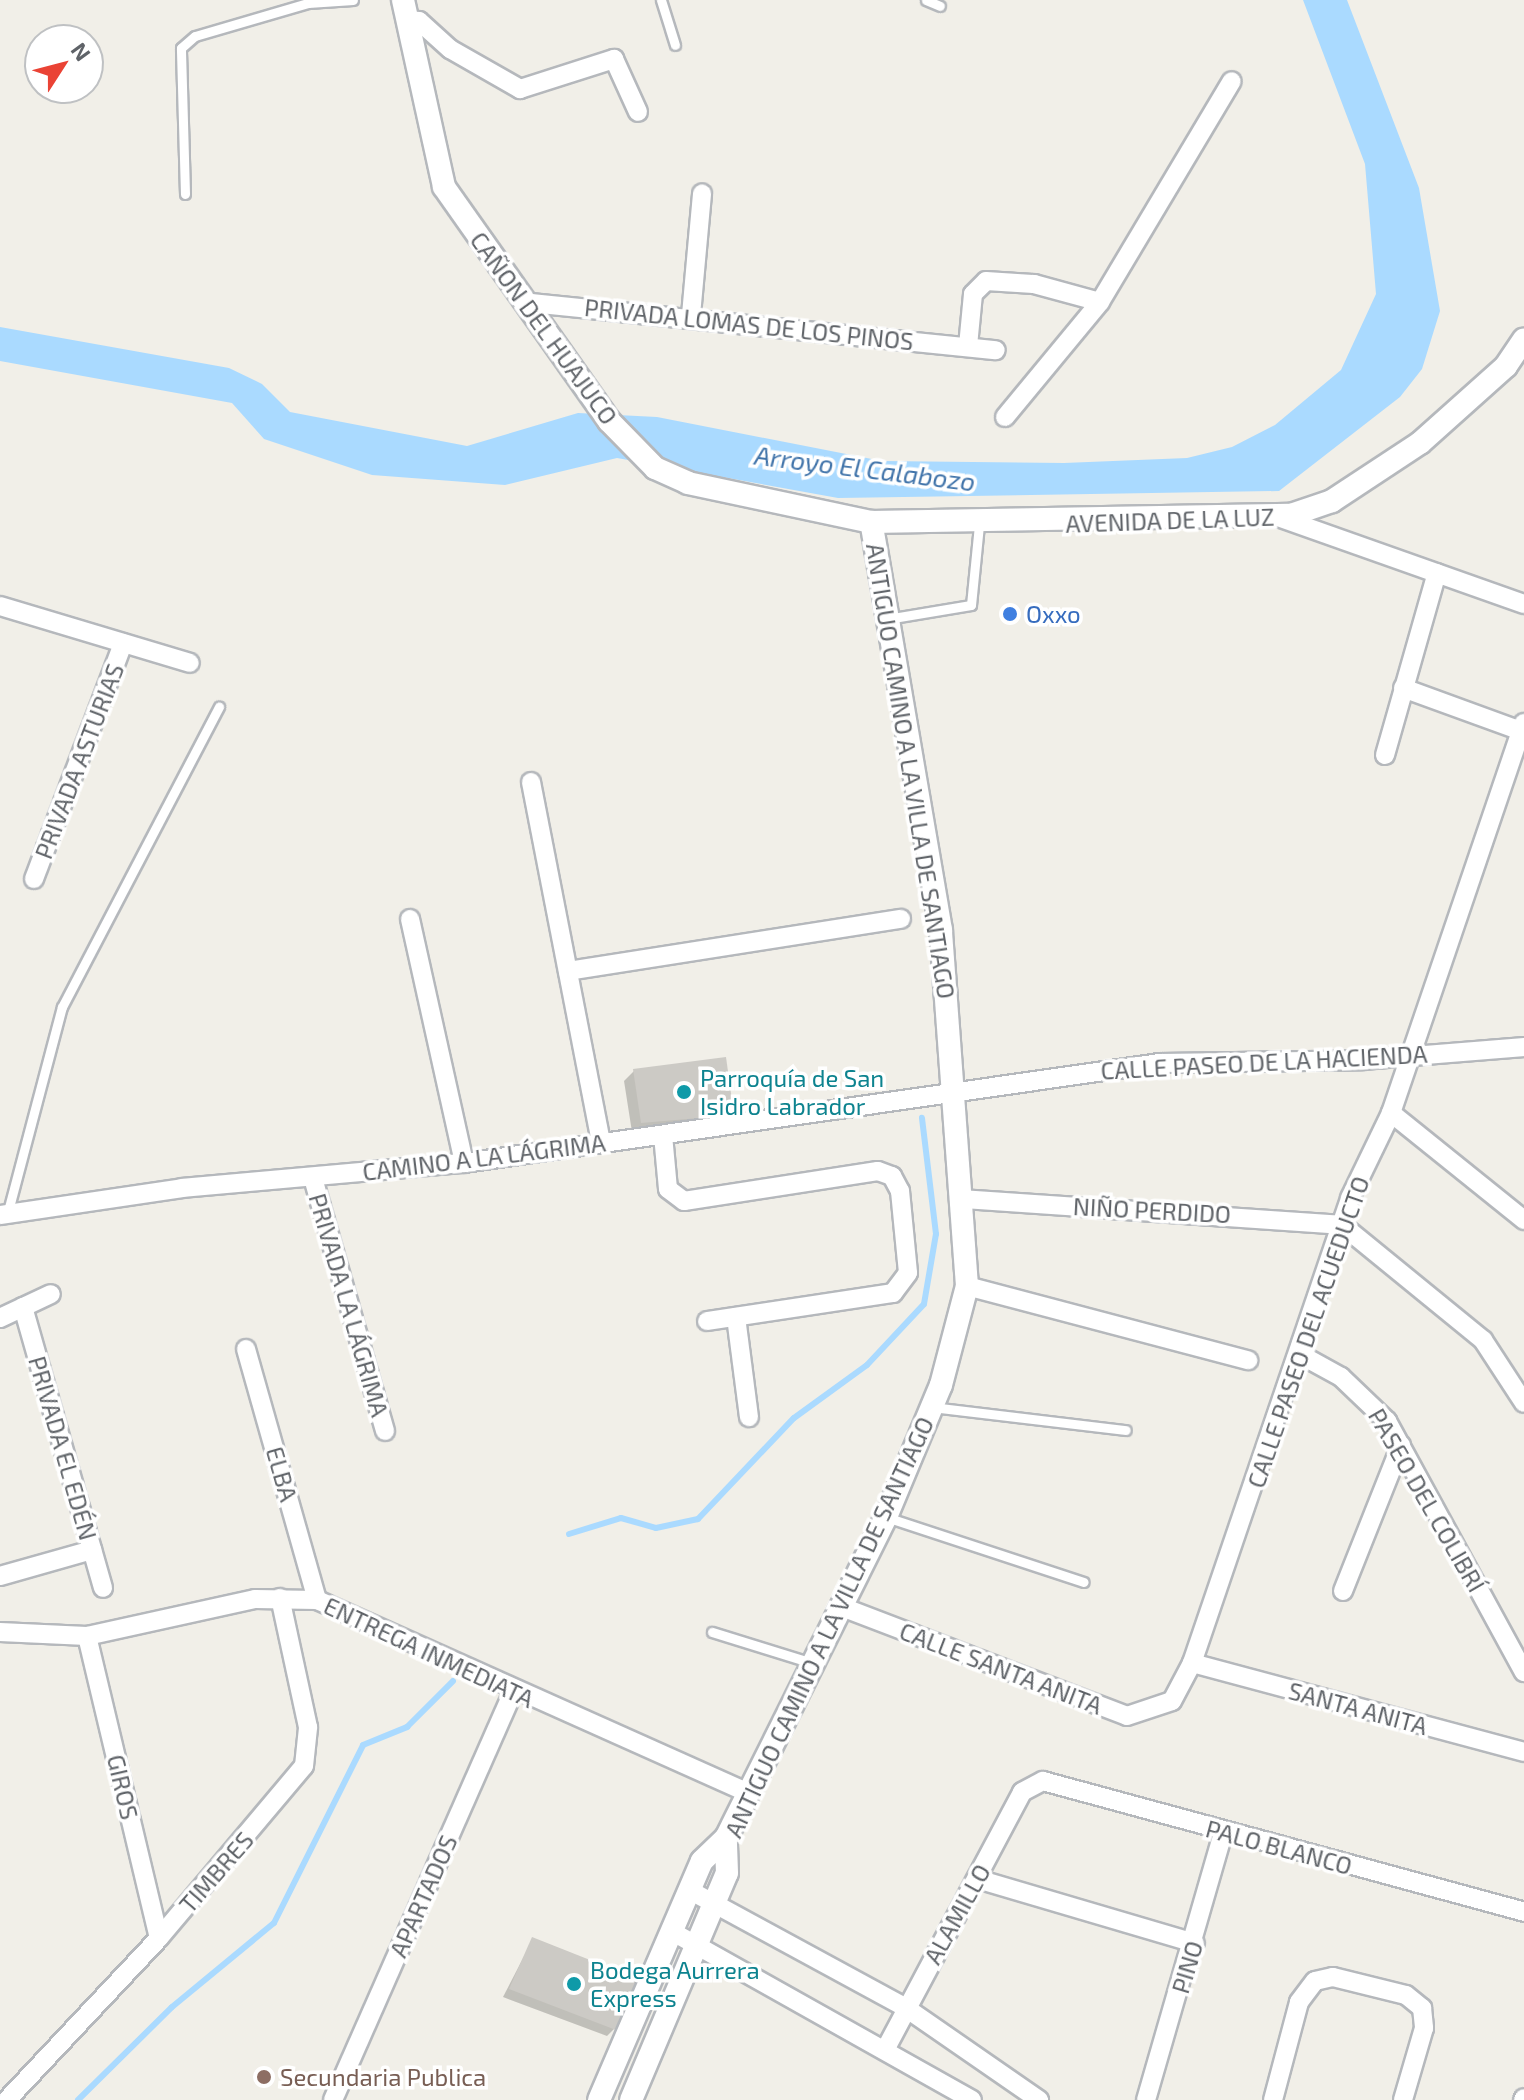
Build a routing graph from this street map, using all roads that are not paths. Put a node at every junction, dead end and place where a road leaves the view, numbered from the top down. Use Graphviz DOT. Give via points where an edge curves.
graph roads {
  1 [pos="353,0"];
  2 [pos="661,0"];
  3 [pos="926,0"];
  4 [pos="940,6"];
  5 [pos="405,10"];
  6 [pos="675,45"];
  7 [pos="1232,81"];
  8 [pos="638,112"];
  9 [pos="702,193"];
  10 [pos="185,194"];
  11 [pos="1100,302"];
  12 [pos="531,303"];
  13 [pos="691,315"];
  14 [pos="1524,339"];
  15 [pos="968,346"];
  16 [pos="996,350"];
  17 [pos="1515,361"];
  18 [pos="1005,417"];
  19 [pos="833,517"];
  20 [pos="1276,517"];
  21 [pos="871,522"];
  22 [pos="979,525"];
  23 [pos="1437,573"];
  24 [pos="1524,604"];
  25 [pos="0,606"];
  26 [pos="887,619"];
  27 [pos="123,643"];
  28 [pos="190,663"];
  29 [pos="1403,688"];
  30 [pos="219,707"];
  31 [pos="1523,728"];
  32 [pos="1385,755"];
  33 [pos="531,782"];
  34 [pos="34,879"];
  35 [pos="410,919"];
  36 [pos="901,919"];
  37 [pos="568,971"];
  38 [pos="1524,1047"];
  39 [pos="1412,1054"];
  40 [pos="958,1088"];
  41 [pos="1391,1113"];
  42 [pos="663,1135"];
  43 [pos="601,1142"];
  44 [pos="464,1163"];
  45 [pos="313,1178"];
  46 [pos="962,1199"];
  47 [pos="4,1213"];
  48 [pos="1524,1220"];
  49 [pos="1342,1225"];
  50 [pos="967,1286"];
  51 [pos="51,1294"];
  52 [pos="23,1307"];
  53 [pos="736,1317"];
  54 [pos="0,1318"];
  55 [pos="707,1321"];
  56 [pos="246,1349"];
  57 [pos="1301,1355"];
  58 [pos="1248,1360"];
  59 [pos="1524,1403"];
  60 [pos="932,1407"];
  61 [pos="749,1417"];
  62 [pos="1126,1430"];
  63 [pos="385,1431"];
  64 [pos="1401,1445"];
  65 [pos="886,1517"];
  66 [pos="92,1550"];
  67 [pos="0,1576"];
  68 [pos="1084,1582"];
  69 [pos="103,1588"];
  70 [pos="1343,1591"];
  71 [pos="280,1598"];
  72 [pos="317,1600"];
  73 [pos="842,1607"];
  74 [pos="0,1632"];
  75 [pos="712,1632"];
  76 [pos="87,1636"];
  77 [pos="1192,1663"];
  78 [pos="815,1664"];
  79 [pos="1524,1672"];
  80 [pos="513,1691"];
  81 [pos="1161,1709"];
  82 [pos="1524,1752"];
  83 [pos="1035,1783"];
  84 [pos="749,1793"];
  85 [pos="1223,1833"];
  86 [pos="726,1838"];
  87 [pos="977,1879"];
  88 [pos="689,1890"];
  89 [pos="715,1903"];
  90 [pos="1524,1912"];
  91 [pos="671,1931"];
  92 [pos="159,1938"];
  93 [pos="1195,1943"];
  94 [pos="699,1944"];
  95 [pos="906,2008"];
  96 [pos="885,2050"];
  97 [pos="7,2100"];
  98 [pos="333,2100"];
  99 [pos="599,2100"];
  100 [pos="631,2100"];
  101 [pos="972,2100"];
  102 [pos="1039,2100"];
  103 [pos="1146,2100"];
  104 [pos="1273,2100"];
  105 [pos="1403,2100"];
  1 -- 10 [label="lane" via="308,3 195,36 181,48"];
  2 -- 6 [label="lane"];
  3 -- 4 [label="lane"];
  5 -- 8 [label="street" via="501,84 520,89 614,59"];
  5 -- 12 [label="street, CAÑON DEL HUAJUCO" via="444,187"];
  7 -- 11 [label="street"];
  9 -- 13 [label="street"];
  11 -- 15 [label="street" via="1034,284 986,281 973,294"];
  11 -- 18 [label="street"];
  12 -- 13 [label="street, PRIVADA LOMAS DE LOS PINOS"];
  12 -- 19 [label="street, CAÑON DEL HUAJUCO" via="609,421 655,468 713,490"];
  13 -- 15 [label="street, PRIVADA LOMAS DE LOS PINOS"];
  14 -- 17 [label="street, AVENIDA DE LA LUZ"];
  15 -- 16 [label="street, PRIVADA LOMAS DE LOS PINOS"];
  17 -- 20 [label="street, AVENIDA DE LA LUZ" via="1367,481"];
  19 -- 21 [label="street, AVENIDA DE LA LUZ"];
  20 -- 22 [label="street, AVENIDA DE LA LUZ"];
  20 -- 23 [label="street"];
  21 -- 22 [label="street, AVENIDA DE LA LUZ"];
  21 -- 26 [label="street, ANTIGUO CAMINO A LA VILLA DE SANTIAGO"];
  22 -- 26 [label="lane" via="971,605"];
  23 -- 24 [label="street"];
  23 -- 29 [label="street"];
  25 -- 27 [label="street"];
  26 -- 40 [label="street, ANTIGUO CAMINO A LA VILLA DE SANTIAGO" via="941,930"];
  27 -- 28 [label="street"];
  27 -- 34 [label="street, PRIVADA ASTURIAS"];
  29 -- 31 [label="street"];
  29 -- 32 [label="street"];
  30 -- 47 [label="lane, CAMINO A LA LÁGRIMA" via="62,1007"];
  31 -- 39 [label="street, CALLE PASEO DEL ACUEDUCTO"];
  33 -- 37 [label="street"];
  35 -- 44 [label="street"];
  36 -- 37 [label="street"];
  37 -- 43 [label="street"];
  38 -- 39 [label="street, CALLE PASEO DE LA HACIENDA"];
  39 -- 40 [label="street, CALLE PASEO DE LA HACIENDA" via="1160,1063"];
  39 -- 41 [label="street, CALLE PASEO DEL ACUEDUCTO"];
  40 -- 42 [label="street, CAMINO A LA LÁGRIMA"];
  40 -- 46 [label="street, ANTIGUO CAMINO A LA VILLA DE SANTIAGO"];
  41 -- 48 [label="street"];
  41 -- 49 [label="street, CALLE PASEO DEL ACUEDUCTO"];
  42 -- 43 [label="street, CAMINO A LA LÁGRIMA"];
  42 -- 53 [label="street" via="668,1189 684,1201 878,1171 892,1176 900,1191 904,1285 880,1296"];
  43 -- 44 [label="street, CAMINO A LA LÁGRIMA"];
  44 -- 45 [label="street, CAMINO A LA LÁGRIMA"];
  45 -- 47 [label="street, CAMINO A LA LÁGRIMA"];
  45 -- 63 [label="street, PRIVADA LA LÁGRIMA"];
  46 -- 49 [label="street, NIÑO PERDIDO"];
  46 -- 50 [label="street, ANTIGUO CAMINO A LA VILLA DE SANTIAGO"];
  49 -- 57 [label="street, CALLE PASEO DEL ACUEDUCTO"];
  49 -- 59 [label="street" via="1483,1340"];
  50 -- 58 [label="street"];
  50 -- 60 [label="street, ANTIGUO CAMINO A LA VILLA DE SANTIAGO"];
  51 -- 52 [label="street"];
  52 -- 54 [label="street"];
  52 -- 66 [label="street, PRIVADA EL EDÉN"];
  53 -- 55 [label="street"];
  53 -- 61 [label="street"];
  56 -- 72 [label="street, ELBA"];
  57 -- 64 [label="street, PASEO DEL COLIBRÍ" via="1366,1396"];
  57 -- 77 [label="street, CALLE PASEO DEL ACUEDUCTO"];
  60 -- 62 [label="lane"];
  60 -- 65 [label="street, ANTIGUO CAMINO A LA VILLA DE SANTIAGO"];
  64 -- 70 [label="street"];
  64 -- 79 [label="street, PASEO DEL COLIBRÍ"];
  65 -- 68 [label="lane"];
  65 -- 73 [label="street, ANTIGUO CAMINO A LA VILLA DE SANTIAGO"];
  66 -- 67 [label="street"];
  66 -- 69 [label="street, PRIVADA EL EDÉN"];
  71 -- 72 [label="street, ENTREGA INMEDIATA"];
  71 -- 76 [label="street, ENTREGA INMEDIATA"];
  71 -- 92 [label="street, TIMBRES" via="308,1727 304,1766"];
  72 -- 80 [label="street, ENTREGA INMEDIATA"];
  73 -- 78 [label="street, ANTIGUO CAMINO A LA VILLA DE SANTIAGO"];
  73 -- 81 [label="street, CALLE SANTA ANITA" via="1127,1716"];
  74 -- 76 [label="street, ENTREGA INMEDIATA"];
  75 -- 78 [label="lane"];
  76 -- 92 [label="street, GIROS"];
  77 -- 81 [label="street, CALLE PASEO DEL ACUEDUCTO"];
  77 -- 82 [label="street, SANTA ANITA"];
  78 -- 84 [label="street, ANTIGUO CAMINO A LA VILLA DE SANTIAGO"];
  80 -- 84 [label="street, ENTREGA INMEDIATA"];
  80 -- 98 [label="street, APARTADOS"];
  83 -- 85 [label="street, PALO BLANCO"];
  83 -- 87 [label="street, ALAMILLO" via="1022,1792"];
  84 -- 86 [label="street, ANTIGUO CAMINO A LA VILLA DE SANTIAGO"];
  85 -- 90 [label="street, PALO BLANCO"];
  85 -- 93 [label="street, PINO"];
  86 -- 88 [label="street" via="702,1861"];
  86 -- 89 [label="street, ANTIGUO CAMINO A LA VILLA DE SANTIAGO" via="727,1873"];
  87 -- 93 [label="street"];
  87 -- 95 [label="street, ALAMILLO"];
  88 -- 89 [label="street"];
  88 -- 91 [label="street"];
  89 -- 94 [label="street, ANTIGUO CAMINO A LA VILLA DE SANTIAGO"];
  89 -- 95 [label="street"];
  91 -- 94 [label="street"];
  91 -- 99 [label="street"];
  92 -- 97 [label="street, TIMBRES"];
  93 -- 103 [label="street, PINO"];
  94 -- 96 [label="street"];
  94 -- 100 [label="street, ANTIGUO CAMINO A LA VILLA DE SANTIAGO"];
  95 -- 96 [label="street, ALAMILLO"];
  95 -- 102 [label="street"];
  96 -- 101 [label="street"];
  104 -- 105 [label="street" via="1299,2002 1315,1981 1333,1977 1406,1995 1422,2008 1424,2028"];
}
